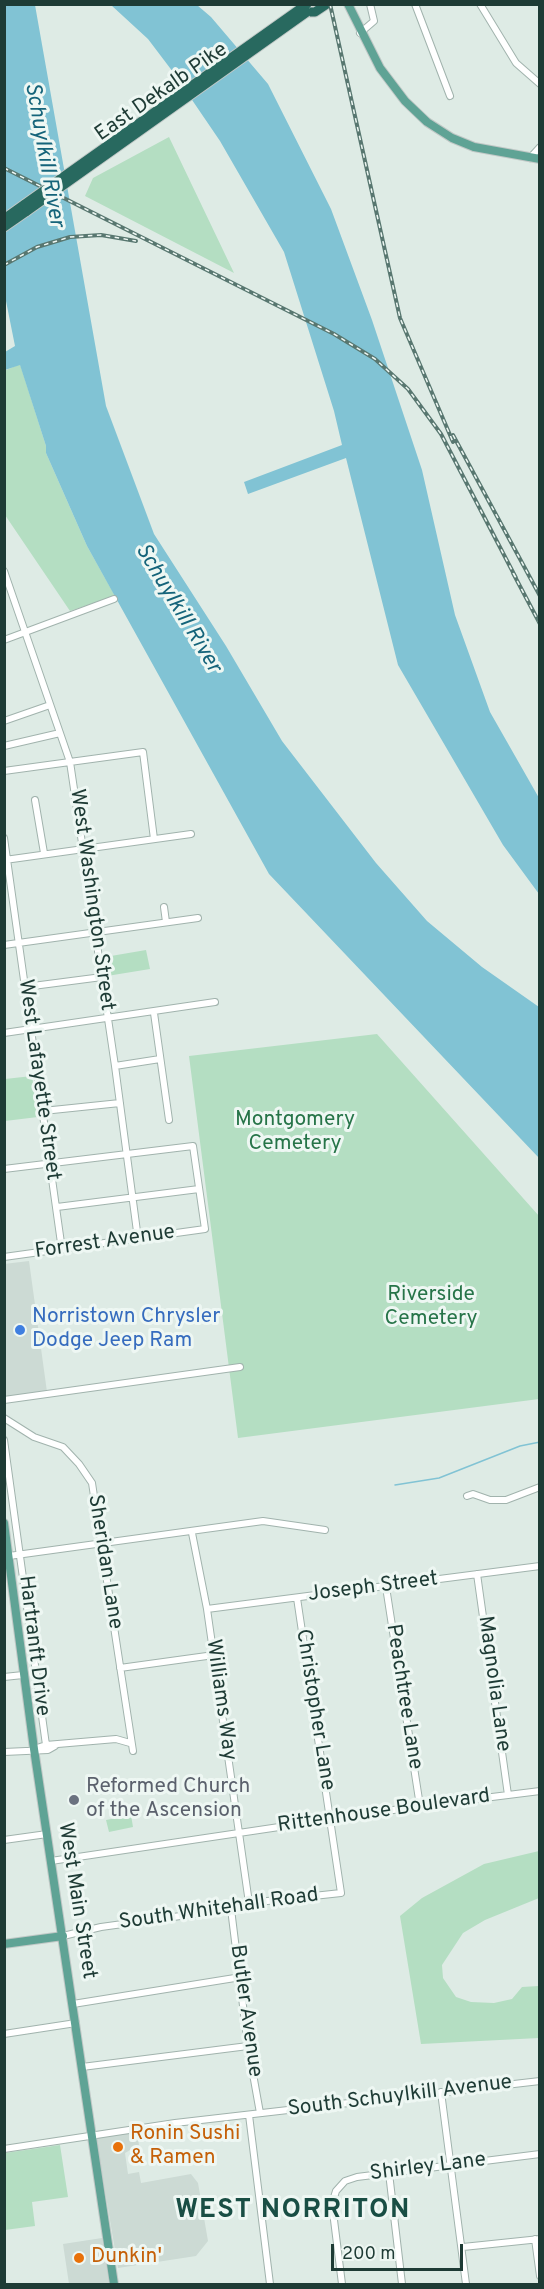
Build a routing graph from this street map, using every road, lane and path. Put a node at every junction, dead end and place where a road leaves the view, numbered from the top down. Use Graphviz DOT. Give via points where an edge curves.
graph roads {
  1 [pos="318,4"];
  2 [pos="327,4"];
  3 [pos="348,4"];
  4 [pos="370,4"];
  5 [pos="415,4"];
  6 [pos="480,4"];
  7 [pos="307,8"];
  8 [pos="360,33"];
  9 [pos="539,83"];
  10 [pos="450,96"];
  11 [pos="540,147"];
  12 [pos="530,158"];
  13 [pos="540,159"];
  14 [pos="26,207"];
  15 [pos="4,219"];
  16 [pos="4,227"];
  17 [pos="4,571"];
  18 [pos="114,599"];
  19 [pos="26,633"];
  20 [pos="4,640"];
  21 [pos="50,705"];
  22 [pos="4,721"];
  23 [pos="60,733"];
  24 [pos="4,746"];
  25 [pos="70,762"];
  26 [pos="4,771"];
  27 [pos="35,800"];
  28 [pos="190,834"];
  29 [pos="4,838"];
  30 [pos="154,838"];
  31 [pos="83,849"];
  32 [pos="44,853"];
  33 [pos="6,859"];
  34 [pos="164,907"];
  35 [pos="198,918"];
  36 [pos="166,922"];
  37 [pos="96,932"];
  38 [pos="18,943"];
  39 [pos="4,945"];
  40 [pos="102,976"];
  41 [pos="25,987"];
  42 [pos="215,1002"];
  43 [pos="154,1013"];
  44 [pos="108,1018"];
  45 [pos="31,1030"];
  46 [pos="4,1033"];
  47 [pos="160,1059"];
  48 [pos="115,1066"];
  49 [pos="120,1103"];
  50 [pos="43,1111"];
  51 [pos="169,1120"];
  52 [pos="126,1155"];
  53 [pos="50,1164"];
  54 [pos="4,1169"];
  55 [pos="199,1190"];
  56 [pos="133,1197"];
  57 [pos="57,1207"];
  58 [pos="138,1239"];
  59 [pos="62,1250"];
  60 [pos="4,1257"];
  61 [pos="240,1367"];
  62 [pos="4,1400"];
  63 [pos="4,1418"];
  64 [pos="4,1440"];
  65 [pos="540,1487"];
  66 [pos="467,1496"];
  67 [pos="4,1523"];
  68 [pos="325,1530"];
  69 [pos="192,1533"];
  70 [pos="102,1544"];
  71 [pos="21,1554"];
  72 [pos="9,1556"];
  73 [pos="540,1566"];
  74 [pos="477,1574"];
  75 [pos="386,1587"];
  76 [pos="297,1598"];
  77 [pos="207,1610"];
  78 [pos="213,1654"];
  79 [pos="120,1668"];
  80 [pos="23,1675"];
  81 [pos="4,1677"];
  82 [pos="129,1730"];
  83 [pos="116,1739"];
  84 [pos="130,1743"];
  85 [pos="46,1745"];
  86 [pos="55,1746"];
  87 [pos="34,1749"];
  88 [pos="132,1751"];
  89 [pos="4,1752"];
  90 [pos="540,1791"];
  91 [pos="508,1795"];
  92 [pos="420,1806"];
  93 [pos="332,1820"];
  94 [pos="240,1832"];
  95 [pos="47,1834"];
  96 [pos="4,1840"];
  97 [pos="51,1861"];
  98 [pos="341,1893"];
  99 [pos="249,1904"];
  100 [pos="231,1909"];
  101 [pos="63,1936"];
  102 [pos="4,1944"];
  103 [pos="241,1977"];
  104 [pos="73,2004"];
  105 [pos="76,2023"];
  106 [pos="4,2034"];
  107 [pos="248,2046"];
  108 [pos="82,2067"];
  109 [pos="540,2081"];
  110 [pos="441,2092"];
  111 [pos="260,2114"];
  112 [pos="249,2115"];
  113 [pos="93,2135"];
  114 [pos="4,2149"];
  115 [pos="540,2154"];
  116 [pos="451,2165"];
  117 [pos="389,2173"];
  118 [pos="537,2239"];
  119 [pos="463,2247"];
  120 [pos="540,2276"];
  121 [pos="114,2284"];
  122 [pos="270,2284"];
  123 [pos="342,2284"];
  124 [pos="402,2284"];
  125 [pos="466,2284"];
  1 -- 7 [label="highway, East Dekalb Pike"];
  2 -- 7 [label="highway" via="315,12"];
  3 -- 8 [label="main road"];
  4 -- 8 [label="street" via="374,21"];
  5 -- 10 [label="street"];
  6 -- 9 [label="street" via="510,55"];
  7 -- 14 [label="highway, East Dekalb Pike, bridge"];
  8 -- 12 [label="main road" via="393,86 410,107 434,126 474,147"];
  11 -- 12 [label="street"];
  12 -- 13 [label="main road"];
  14 -- 15 [label="highway"];
  14 -- 16 [label="highway"];
  17 -- 19 [label="street, West Washington Street"];
  18 -- 19 [label="street"];
  19 -- 20 [label="street"];
  19 -- 21 [label="street, West Washington Street"];
  21 -- 22 [label="street"];
  21 -- 23 [label="street, West Washington Street"];
  23 -- 24 [label="street"];
  23 -- 25 [label="street, West Washington Street"];
  25 -- 26 [label="street"];
  25 -- 30 [label="street" via="142,752"];
  25 -- 31 [label="street, West Washington Street"];
  27 -- 32 [label="street"];
  28 -- 30 [label="street"];
  29 -- 33 [label="street, West Lafayette Street"];
  30 -- 31 [label="street"];
  31 -- 32 [label="street"];
  31 -- 37 [label="street, West Washington Street"];
  32 -- 33 [label="street"];
  33 -- 38 [label="street, West Lafayette Street"];
  34 -- 36 [label="street"];
  35 -- 36 [label="street"];
  36 -- 37 [label="street"];
  37 -- 38 [label="street"];
  37 -- 40 [label="street, West Washington Street"];
  38 -- 39 [label="street"];
  38 -- 41 [label="street, West Lafayette Street"];
  40 -- 41 [label="street"];
  40 -- 44 [label="street, West Washington Street"];
  41 -- 45 [label="street, West Lafayette Street"];
  42 -- 43 [label="street"];
  43 -- 44 [label="street"];
  43 -- 47 [label="street"];
  44 -- 45 [label="street"];
  44 -- 48 [label="street, West Washington Street"];
  45 -- 46 [label="street"];
  45 -- 50 [label="street, West Lafayette Street"];
  47 -- 48 [label="street"];
  47 -- 51 [label="street"];
  48 -- 49 [label="street, West Washington Street"];
  49 -- 50 [label="street"];
  49 -- 52 [label="street, West Washington Street"];
  50 -- 53 [label="street, West Lafayette Street"];
  52 -- 53 [label="street"];
  52 -- 55 [label="street" via="193,1146"];
  52 -- 56 [label="street, West Washington Street"];
  53 -- 54 [label="street"];
  53 -- 57 [label="street, West Lafayette Street"];
  55 -- 56 [label="street"];
  55 -- 58 [label="street, Forrest Avenue" via="205,1229"];
  56 -- 57 [label="street"];
  56 -- 58 [label="street, West Washington Street"];
  57 -- 59 [label="street, West Lafayette Street"];
  58 -- 59 [label="street, Forrest Avenue"];
  59 -- 60 [label="street, Forrest Avenue"];
  61 -- 62 [label="street"];
  63 -- 70 [label="street, Sheridan Lane" via="34,1437 63,1447 79,1464 92,1483"];
  64 -- 71 [label="street, Hartranft Drive"];
  65 -- 66 [label="street" via="506,1500"];
  67 -- 72 [label="main road, West Main Street"];
  68 -- 69 [label="street" via="263,1521"];
  69 -- 70 [label="street"];
  69 -- 77 [label="street, Williams Way"];
  70 -- 71 [label="street"];
  70 -- 79 [label="street, Sheridan Lane"];
  71 -- 72 [label="street"];
  71 -- 85 [label="street, Hartranft Drive"];
  72 -- 80 [label="main road, West Main Street"];
  73 -- 74 [label="street, Joseph Street"];
  74 -- 75 [label="street, Joseph Street"];
  74 -- 91 [label="street, Magnolia Lane"];
  75 -- 76 [label="street, Joseph Street"];
  75 -- 92 [label="street, Peachtree Lane"];
  76 -- 77 [label="street, Joseph Street"];
  76 -- 93 [label="street, Christopher Lane"];
  77 -- 78 [label="street, Williams Way"];
  78 -- 79 [label="street"];
  78 -- 94 [label="street, Williams Way"];
  79 -- 82 [label="street, Sheridan Lane"];
  80 -- 81 [label="street"];
  80 -- 87 [label="main road, West Main Street"];
  82 -- 83 [label="street"];
  82 -- 84 [label="street, Sheridan Lane"];
  83 -- 84 [label="street"];
  83 -- 86 [label="street"];
  84 -- 88 [label="street, Sheridan Lane"];
  85 -- 86 [label="street"];
  85 -- 87 [label="street"];
  86 -- 87 [label="street"];
  87 -- 89 [label="street"];
  87 -- 95 [label="main road, West Main Street"];
  90 -- 91 [label="street, Rittenhouse Boulevard"];
  91 -- 92 [label="street, Rittenhouse Boulevard"];
  92 -- 93 [label="street, Rittenhouse Boulevard"];
  93 -- 94 [label="street, Rittenhouse Boulevard"];
  93 -- 98 [label="street, Christopher Lane"];
  94 -- 97 [label="street, Rittenhouse Boulevard"];
  94 -- 99 [label="street, Williams Way"];
  95 -- 96 [label="street"];
  95 -- 97 [label="main road, West Main Street"];
  97 -- 101 [label="main road, West Main Street"];
  98 -- 99 [label="street, South Whitehall Road"];
  99 -- 100 [label="street, South Whitehall Road"];
  100 -- 101 [label="street, South Whitehall Road"];
  100 -- 103 [label="street, Butler Avenue"];
  101 -- 102 [label="main road"];
  101 -- 104 [label="main road, West Main Street"];
  103 -- 104 [label="street"];
  103 -- 107 [label="street, Butler Avenue"];
  104 -- 105 [label="main road, West Main Street"];
  105 -- 106 [label="street"];
  105 -- 108 [label="main road, West Main Street"];
  107 -- 108 [label="street"];
  107 -- 111 [label="street, Butler Avenue"];
  108 -- 113 [label="main road, West Main Street"];
  109 -- 110 [label="street, South Schuylkill Avenue"];
  110 -- 111 [label="street, South Schuylkill Avenue"];
  110 -- 116 [label="street"];
  111 -- 112 [label="street, South Schuylkill Avenue"];
  112 -- 113 [label="street, South Schuylkill Avenue"];
  112 -- 122 [label="street"];
  113 -- 114 [label="street, South Schuylkill Avenue"];
  113 -- 121 [label="main road, West Main Street"];
  115 -- 116 [label="street, Shirley Lane"];
  116 -- 117 [label="street, Shirley Lane"];
  116 -- 119 [label="street"];
  117 -- 123 [label="street, Shirley Lane" via="345,2181 336,2191 332,2204"];
  117 -- 124 [label="street"];
  118 -- 119 [label="street"];
  118 -- 120 [label="street"];
  119 -- 125 [label="street"];
}
